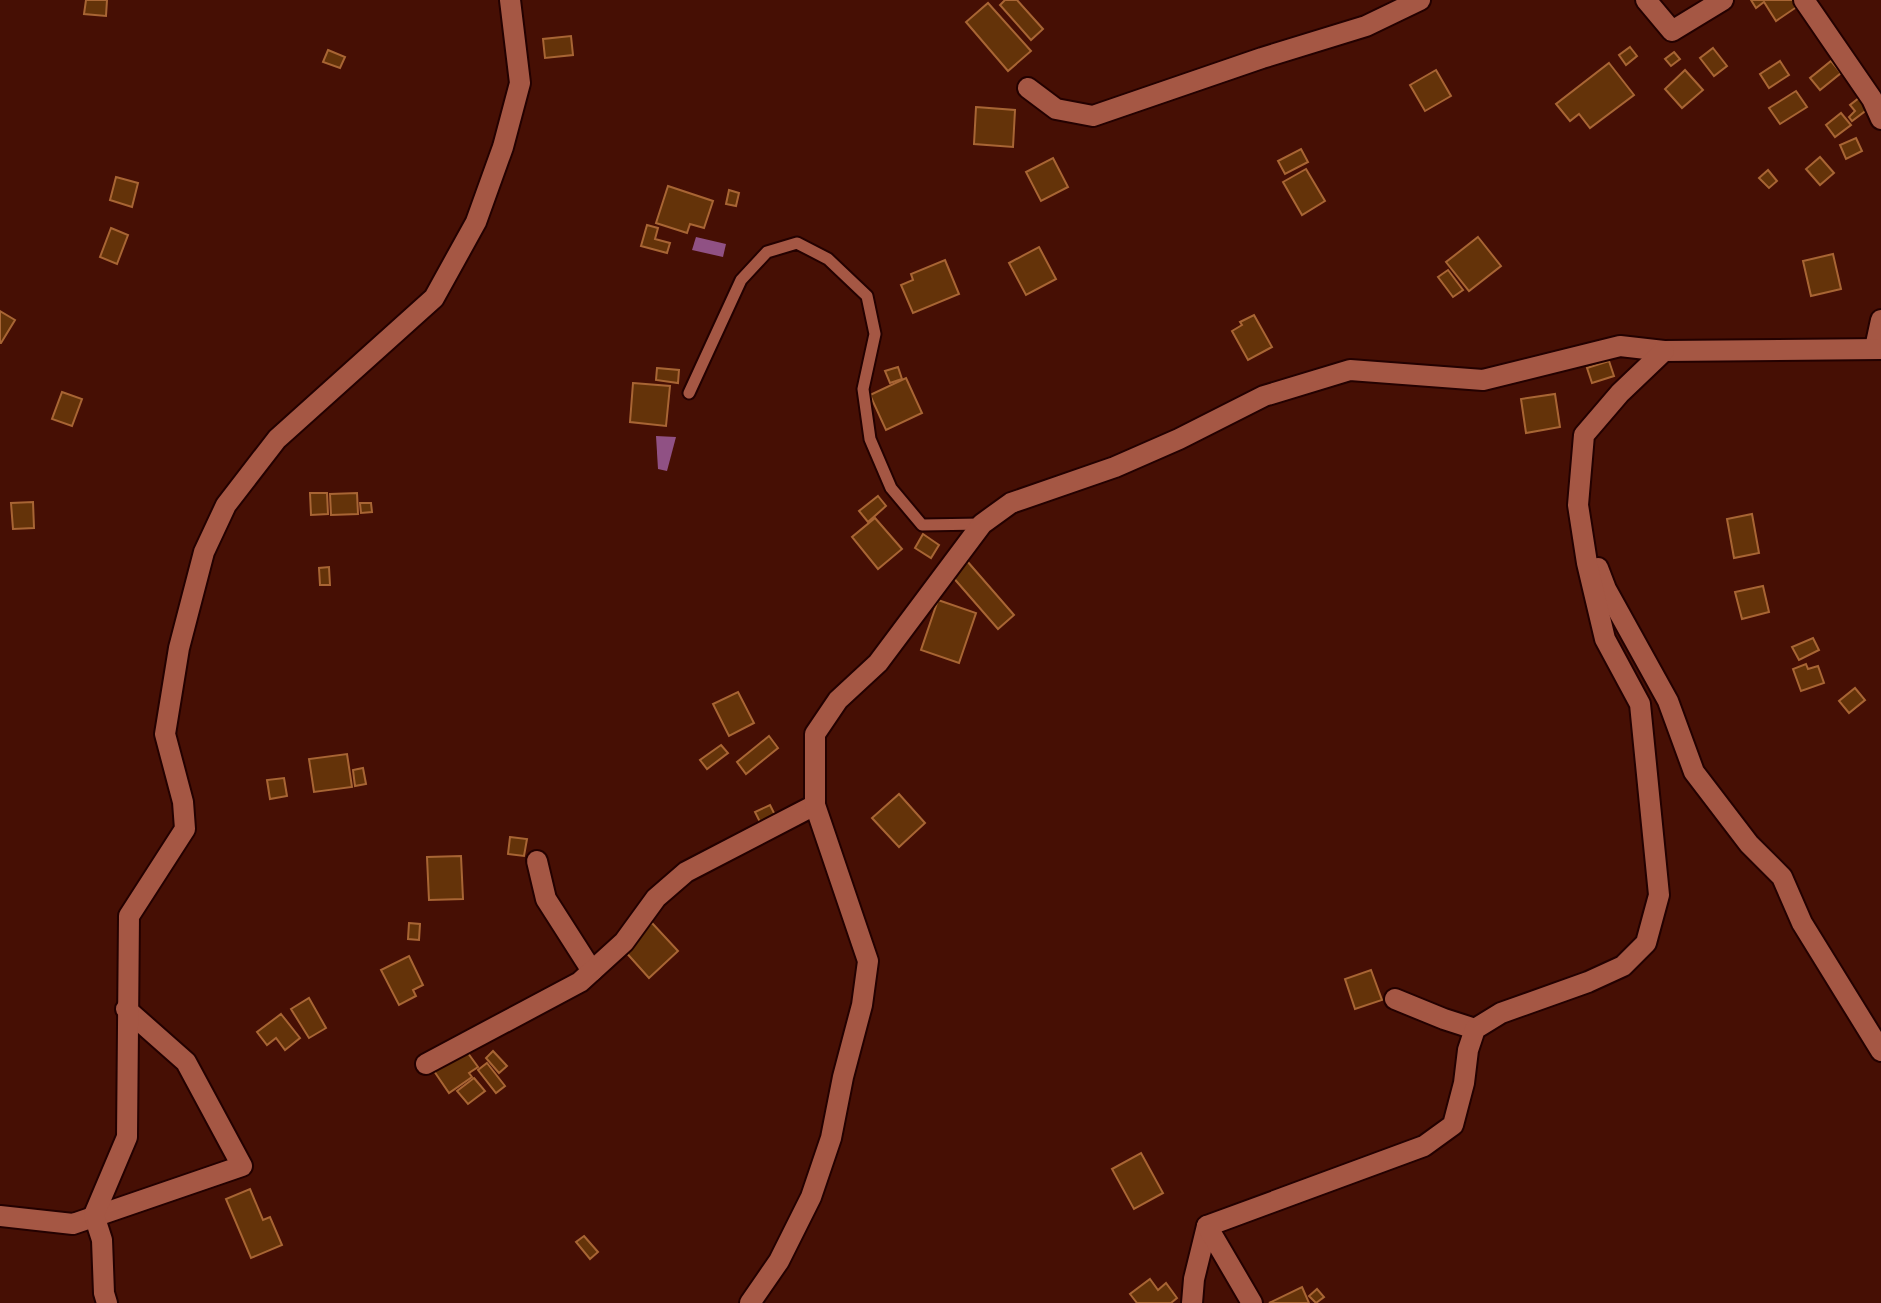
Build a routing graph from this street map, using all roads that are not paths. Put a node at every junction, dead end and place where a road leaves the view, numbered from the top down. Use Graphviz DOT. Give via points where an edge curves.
graph roads {
  1 [pos="510,0"];
  2 [pos="1420,0"];
  3 [pos="1646,0"];
  4 [pos="1723,0"];
  5 [pos="1804,0"];
  6 [pos="1028,88"];
  7 [pos="1881,119"];
  8 [pos="1881,320"];
  9 [pos="1878,348"];
  10 [pos="1664,351"];
  11 [pos="689,393"];
  12 [pos="982,524"];
  13 [pos="1587,563"];
  14 [pos="815,805"];
  15 [pos="537,861"];
  16 [pos="592,971"];
  17 [pos="1395,999"];
  18 [pos="126,1009"];
  19 [pos="1475,1029"];
  20 [pos="1881,1051"];
  21 [pos="426,1064"];
  22 [pos="94,1215"];
  23 [pos="0,1216"];
  24 [pos="1207,1226"];
  25 [pos="107,1303"];
  26 [pos="750,1303"];
  27 [pos="1192,1303"];
  28 [pos="1252,1303"];
  1 -- 18 [label="street" via="520,83 476,222 434,298 277,439 226,505 204,552 179,648 165,734 185,829 129,916"];
  2 -- 6 [label="street" via="1366,26 1093,116 1056,109"];
  3 -- 4 [label="street" via="1672,31"];
  5 -- 7 [label="street"];
  8 -- 9 [label="street"];
  9 -- 10 [label="street"];
  10 -- 12 [label="street" via="1620,346 1483,380 1350,370 1264,396 1115,467 1011,503"];
  10 -- 13 [label="street" via="1584,435 1578,505"];
  11 -- 12 [label="lane" via="741,280 767,252 797,243 828,259 867,296 875,334 863,389 870,439 891,488 922,525"];
  12 -- 14 [label="street" via="878,663 838,700 815,734"];
  13 -- 19 [label="street" via="1605,639 1640,704 1659,895 1646,943 1623,966 1501,1013"];
  13 -- 20 [label="street" via="1597,565 1668,701 1694,772 1749,844 1782,877 1802,923"];
  14 -- 16 [label="street" via="686,872"];
  14 -- 26 [label="street" via="868,961 831,1138 811,1197 779,1261"];
  15 -- 16 [label="street" via="546,899"];
  16 -- 21 [label="street"];
  17 -- 19 [label="street"];
  18 -- 22 [label="street" via="127,1137"];
  18 -- 22 [label="street" via="186,1062 242,1166"];
  19 -- 24 [label="street" via="1453,1125 1424,1146"];
  22 -- 23 [label="street" via="73,1224"];
  22 -- 25 [label="street" via="102,1240"];
  24 -- 27 [label="street"];
  24 -- 28 [label="street"];
}
